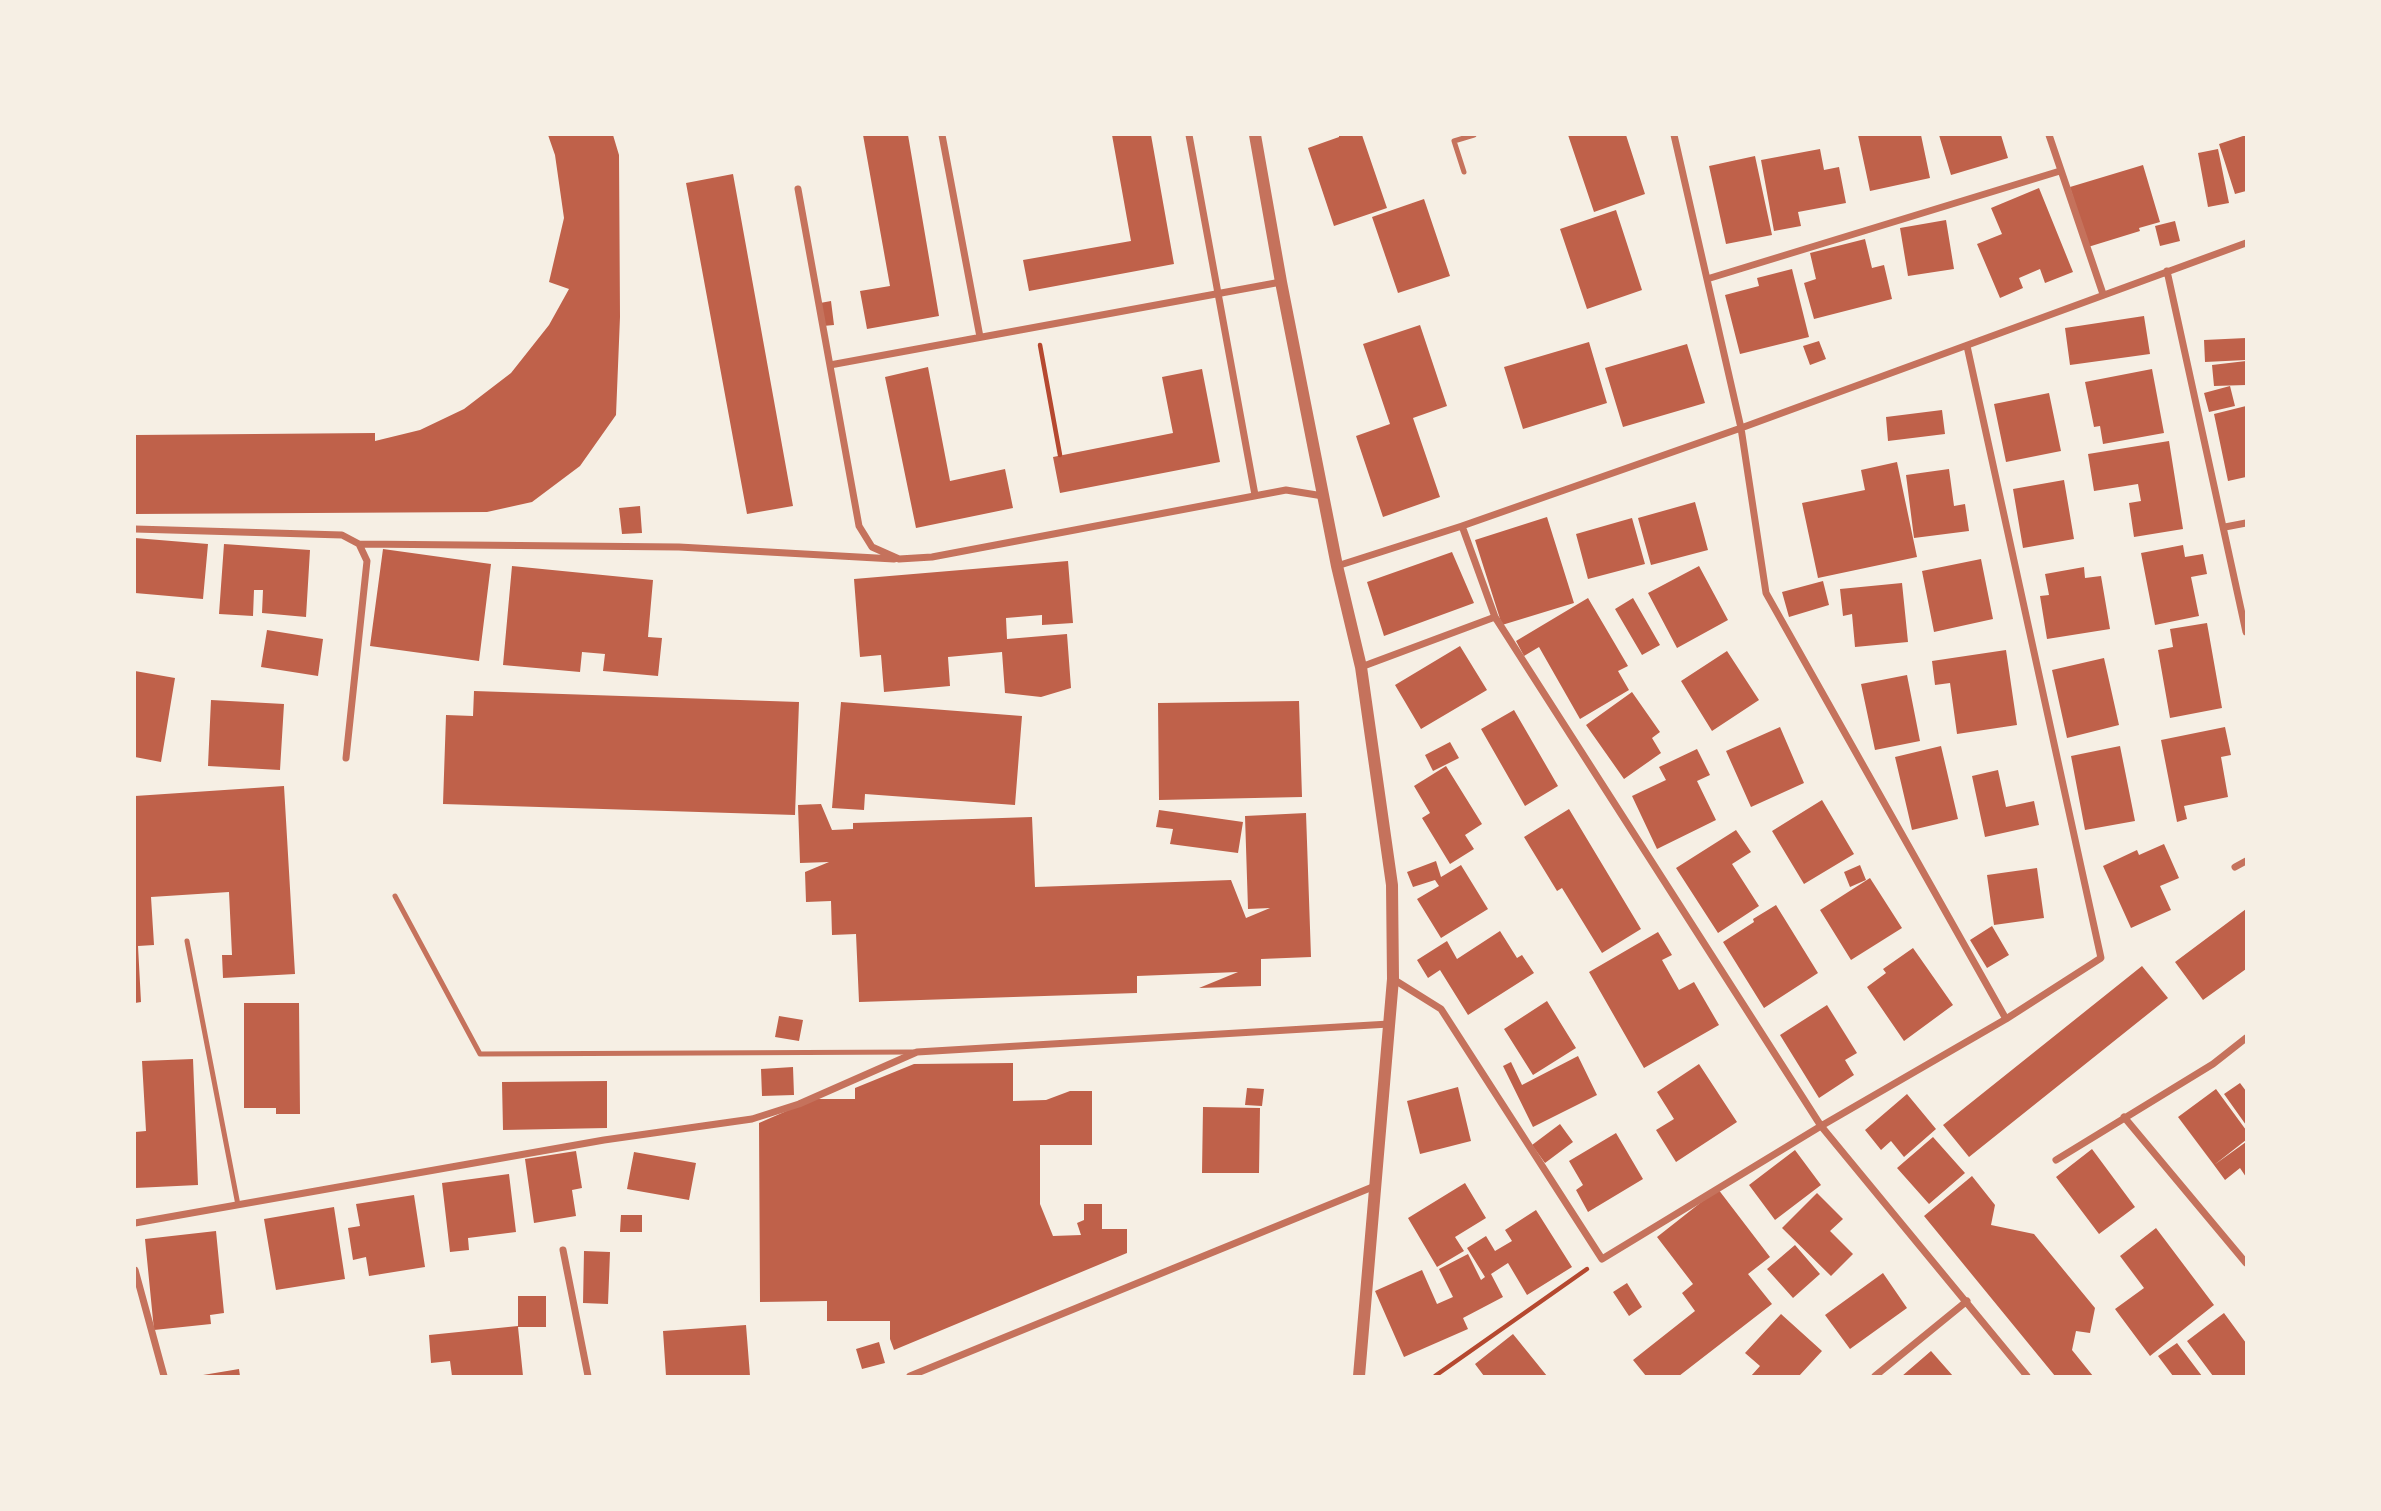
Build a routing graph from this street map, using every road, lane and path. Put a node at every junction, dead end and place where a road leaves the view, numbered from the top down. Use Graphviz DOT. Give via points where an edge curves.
graph roads {
  1 [pos="942,135"];
  2 [pos="1189,135"];
  3 [pos="1255,135"];
  4 [pos="1474,135"];
  5 [pos="1674,135"];
  6 [pos="2049,135"];
  7 [pos="2060,171"];
  8 [pos="1464,172"];
  9 [pos="798,189"];
  10 [pos="2246,243"];
  11 [pos="2167,271"];
  12 [pos="1707,279"];
  13 [pos="1281,282"];
  14 [pos="1218,293"];
  15 [pos="2103,294"];
  16 [pos="1036,327"];
  17 [pos="981,337"];
  18 [pos="1967,346"];
  19 [pos="830,365"];
  20 [pos="1741,428"];
  21 [pos="1060,455"];
  22 [pos="1255,495"];
  23 [pos="1323,496"];
  24 [pos="2246,523"];
  25 [pos="1462,526"];
  26 [pos="2225,527"];
  27 [pos="135,529"];
  28 [pos="359,544"];
  29 [pos="898,559"];
  30 [pos="1337,566"];
  31 [pos="1495,617"];
  32 [pos="2246,632"];
  33 [pos="1361,667"];
  34 [pos="346,758"];
  35 [pos="2246,861"];
  36 [pos="2235,867"];
  37 [pos="396,896"];
  38 [pos="187,941"];
  39 [pos="1393,979"];
  40 [pos="2006,1019"];
  41 [pos="1389,1024"];
  42 [pos="2246,1038"];
  43 [pos="917,1052"];
  44 [pos="2124,1118"];
  45 [pos="1821,1126"];
  46 [pos="2056,1160"];
  47 [pos="1376,1186"];
  48 [pos="238,1205"];
  49 [pos="135,1223"];
  50 [pos="563,1250"];
  51 [pos="1602,1259"];
  52 [pos="2246,1263"];
  53 [pos="135,1270"];
  54 [pos="1968,1301"];
  55 [pos="164,1376"];
  56 [pos="588,1376"];
  57 [pos="910,1376"];
  58 [pos="1360,1376"];
  59 [pos="1435,1376"];
  60 [pos="1875,1376"];
  61 [pos="2027,1376"];
  1 -- 17 [label="street"];
  2 -- 14 [label="street"];
  3 -- 13 [label="street"];
  4 -- 8 [label="lane" via="1454,141"];
  5 -- 12 [label="street"];
  6 -- 7 [label="street"];
  7 -- 12 [label="street"];
  7 -- 15 [label="street"];
  9 -- 19 [label="street"];
  10 -- 11 [label="street"];
  11 -- 15 [label="street"];
  11 -- 26 [label="street"];
  12 -- 20 [label="street"];
  13 -- 14 [label="street"];
  13 -- 23 [label="street"];
  14 -- 16 [label="street"];
  14 -- 22 [label="street"];
  15 -- 18 [label="street"];
  16 -- 17 [label="street"];
  16 -- 21 [label="path"];
  17 -- 19 [label="street"];
  18 -- 20 [label="street"];
  18 -- 40 [label="street" via="2101,958"];
  19 -- 29 [label="street" via="859,526 873,547"];
  20 -- 25 [label="street"];
  20 -- 40 [label="street" via="1766,593"];
  22 -- 23 [label="street" via="1286,490"];
  22 -- 29 [label="street" via="932,558"];
  23 -- 30 [label="street"];
  24 -- 26 [label="street"];
  25 -- 30 [label="street"];
  25 -- 31 [label="street"];
  26 -- 32 [label="street"];
  27 -- 28 [label="street" via="342,535"];
  28 -- 29 [label="street" via="679,547"];
  28 -- 34 [label="street" via="367,561"];
  30 -- 33 [label="street"];
  31 -- 33 [label="street"];
  31 -- 45 [label="street"];
  33 -- 39 [label="street" via="1392,885"];
  35 -- 36 [label="street"];
  37 -- 43 [label="lane" via="480,1054"];
  38 -- 48 [label="lane"];
  39 -- 41 [label="street"];
  39 -- 51 [label="street" via="1441,1009"];
  40 -- 45 [label="street"];
  41 -- 43 [label="street"];
  41 -- 47 [label="street"];
  42 -- 44 [label="street" via="2213,1064"];
  43 -- 48 [label="street" via="799,1104 752,1119 591,1142"];
  44 -- 46 [label="street"];
  44 -- 52 [label="street"];
  45 -- 51 [label="street"];
  45 -- 54 [label="street"];
  47 -- 57 [label="street"];
  47 -- 58 [label="street"];
  48 -- 49 [label="street"];
  50 -- 56 [label="street"];
  51 -- 59 [label="path"];
  53 -- 55 [label="street"];
  54 -- 60 [label="street"];
  54 -- 61 [label="street"];
}
